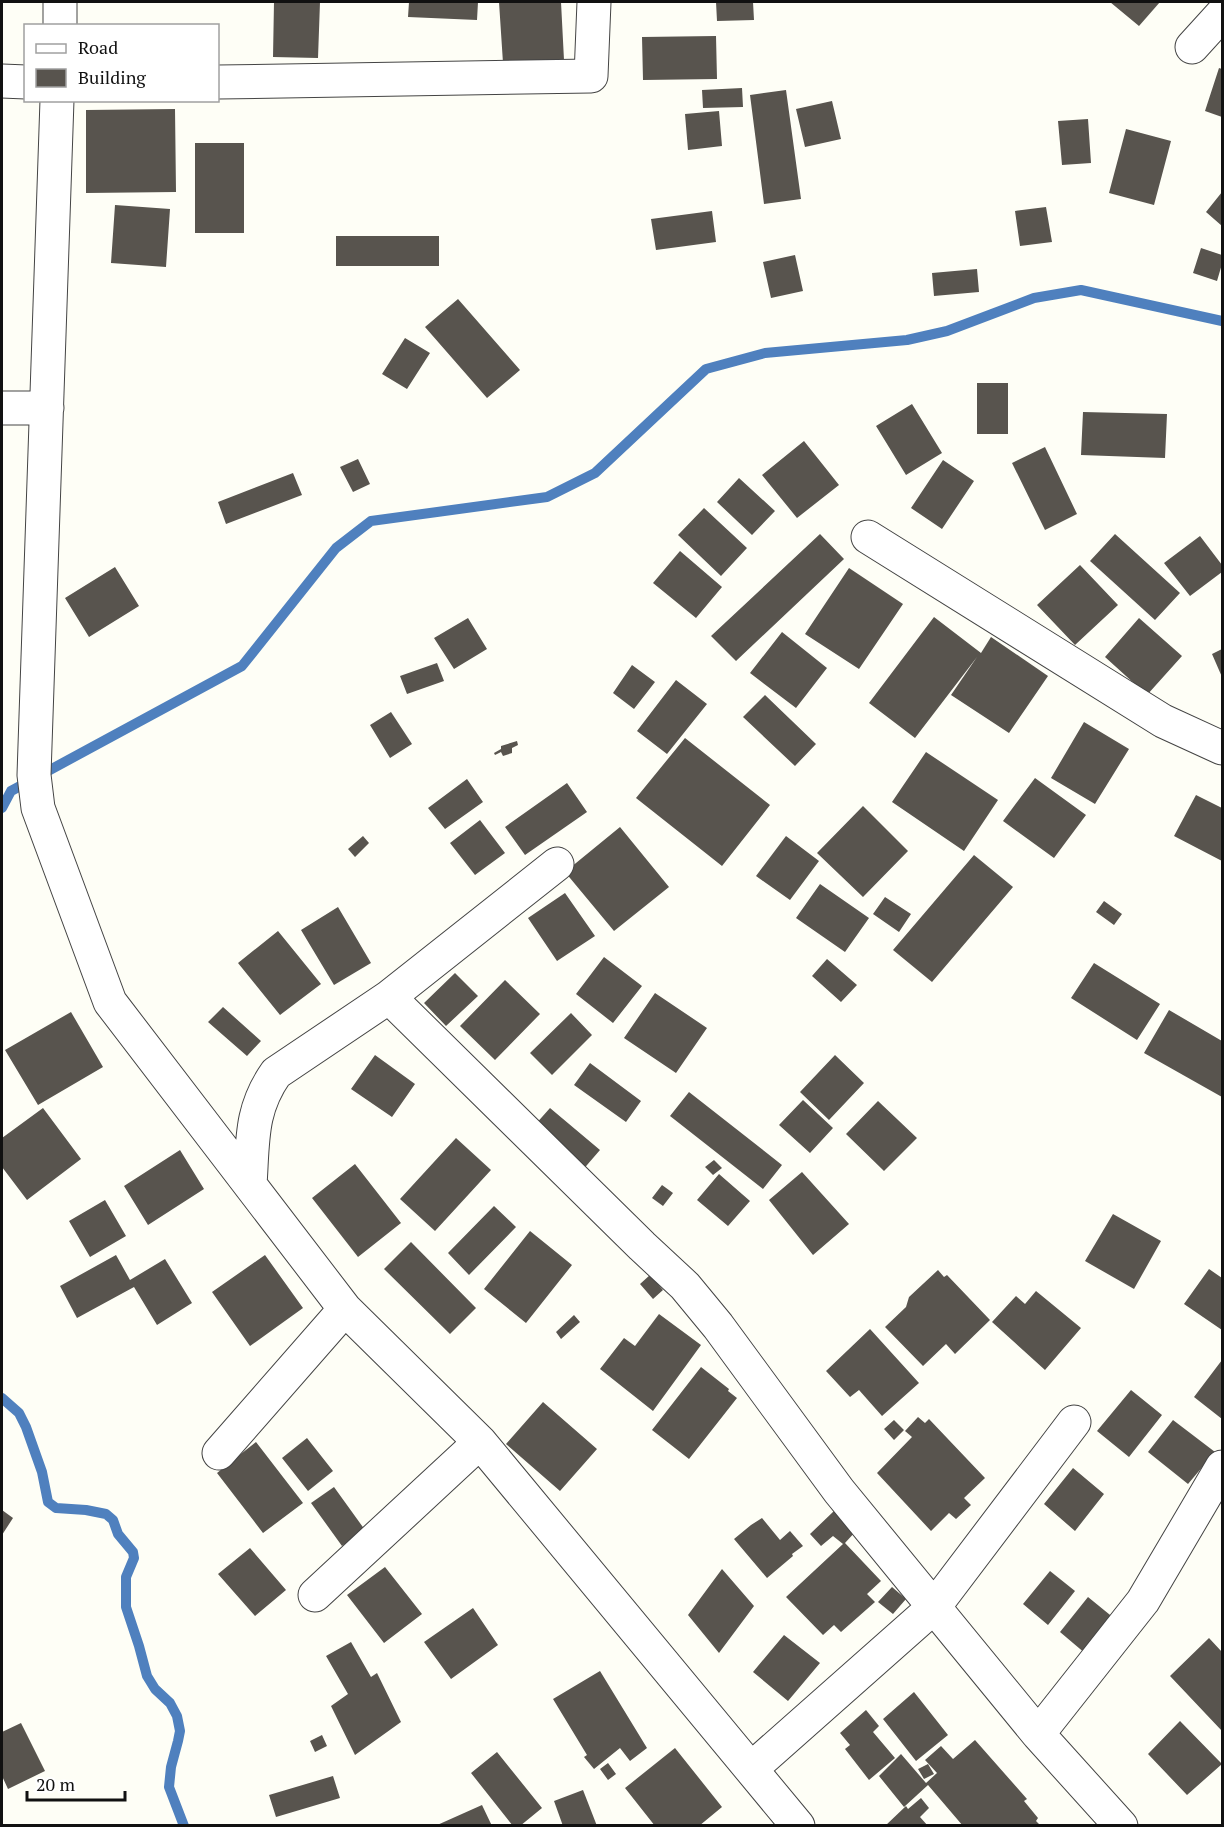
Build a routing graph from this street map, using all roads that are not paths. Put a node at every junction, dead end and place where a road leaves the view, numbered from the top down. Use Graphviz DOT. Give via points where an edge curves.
graph roads {
  1 [pos="60,2"];
  2 [pos="594,2"];
  3 [pos="1222,14"];
  4 [pos="60,24"];
  5 [pos="1192,47"];
  6 [pos="2,81"];
  7 [pos="24,82"];
  8 [pos="219,82"];
  9 [pos="57,102"];
  10 [pos="2,408"];
  11 [pos="47,408"];
  12 [pos="868,537"];
  13 [pos="1222,748"];
  14 [pos="557,864"];
  15 [pos="389,998"];
  16 [pos="250,1185"];
  17 [pos="345,1309"];
  18 [pos="1074,1422"];
  19 [pos="480,1442"];
  20 [pos="219,1453"];
  21 [pos="1222,1467"];
  22 [pos="315,1595"];
  23 [pos="934,1607"];
  24 [pos="1038,1734"];
  25 [pos="751,1769"];
  26 [pos="798,1826"];
  27 [pos="1121,1826"];
  1 -- 4 [label="street"];
  2 -- 8 [label="street" via="591,76"];
  3 -- 5 [label="street"];
  6 -- 7 [label="street"];
  9 -- 11 [label="street"];
  10 -- 11 [label="street"];
  11 -- 16 [label="street" via="33,775 38,808 110,1002"];
  12 -- 13 [label="street" via="1163,721"];
  14 -- 15 [label="street"];
  15 -- 16 [label="street" via="276,1073 256,1112"];
  15 -- 23 [label="street" via="685,1286 839,1491"];
  16 -- 17 [label="street"];
  17 -- 19 [label="street"];
  17 -- 20 [label="street"];
  18 -- 23 [label="street"];
  19 -- 22 [label="street"];
  19 -- 25 [label="street"];
  21 -- 24 [label="street" via="1143,1601"];
  23 -- 24 [label="street"];
  23 -- 25 [label="street"];
  24 -- 27 [label="street"];
  25 -- 26 [label="street"];
}
